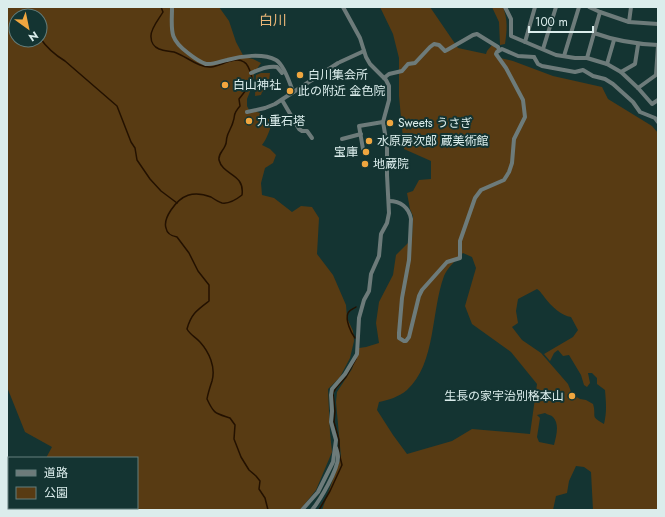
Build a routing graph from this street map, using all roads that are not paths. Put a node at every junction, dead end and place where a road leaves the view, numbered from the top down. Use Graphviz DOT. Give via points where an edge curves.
graph roads {
  1 [pos="172,7"];
  2 [pos="343,7"];
  3 [pos="505,7"];
  4 [pos="535,7"];
  5 [pos="556,7"];
  6 [pos="579,7"];
  7 [pos="589,7"];
  8 [pos="631,7"];
  9 [pos="600,12"];
  10 [pos="629,22"];
  11 [pos="658,24"];
  12 [pos="594,33"];
  13 [pos="614,40"];
  14 [pos="525,42"];
  15 [pos="638,44"];
  16 [pos="658,45"];
  17 [pos="541,48"];
  18 [pos="499,50"];
  19 [pos="364,51"];
  20 [pos="564,56"];
  21 [pos="534,57"];
  22 [pos="587,58"];
  23 [pos="607,64"];
  24 [pos="657,65"];
  25 [pos="621,72"];
  26 [pos="251,73"];
  27 [pos="384,78"];
  28 [pos="291,86"];
  29 [pos="638,88"];
  30 [pos="293,92"];
  31 [pos="282,100"];
  32 [pos="658,101"];
  33 [pos="247,112"];
  34 [pos="383,122"];
  35 [pos="658,122"];
  36 [pos="361,134"];
  37 [pos="312,138"];
  38 [pos="342,139"];
  39 [pos="363,149"];
  40 [pos="389,202"];
  41 [pos="336,448"];
  42 [pos="302,510"];
  43 [pos="312,510"];
  1 -- 28 [label="street" via="173,38 192,57 205,64 213,64 246,56 266,56 277,60"];
  2 -- 19 [label="street"];
  3 -- 14 [label="street" via="510,19 511,36"];
  4 -- 14 [label="street"];
  5 -- 17 [label="street"];
  6 -- 20 [label="street"];
  7 -- 9 [label="street"];
  8 -- 10 [label="street"];
  9 -- 10 [label="street"];
  9 -- 12 [label="street"];
  10 -- 11 [label="street"];
  12 -- 13 [label="street"];
  12 -- 22 [label="street"];
  13 -- 15 [label="street"];
  13 -- 23 [label="street"];
  14 -- 17 [label="street"];
  15 -- 16 [label="street"];
  15 -- 25 [label="street" via="634,64"];
  16 -- 24 [label="street"];
  17 -- 20 [label="street"];
  17 -- 21 [label="street"];
  18 -- 21 [label="street" via="518,56"];
  18 -- 27 [label="street" via="477,34 445,51 434,44 415,63 408,64 402,71"];
  18 -- 40 [label="street" via="496,54 506,68 524,105 524,121 514,139 511,167 504,180 481,190 474,198 460,241 460,258 448,262 422,290 406,341 399,338 399,333 412,218 403,204"];
  19 -- 27 [label="street" via="370,64"];
  19 -- 30 [label="street" via="339,62"];
  20 -- 22 [label="street"];
  21 -- 35 [label="street" via="542,66 575,72 584,70 604,79 633,102 640,112 655,118"];
  22 -- 23 [label="street"];
  23 -- 25 [label="street"];
  24 -- 29 [label="street" via="656,75"];
  25 -- 29 [label="street"];
  26 -- 28 [label="street" via="265,67 278,67"];
  27 -- 34 [label="street" via="390,94"];
  28 -- 30 [label="street"];
  29 -- 32 [label="street" via="652,104"];
  30 -- 31 [label="street"];
  31 -- 33 [label="street" via="265,108"];
  31 -- 37 [label="street" via="299,129 307,131"];
  34 -- 36 [label="street" via="359,126"];
  34 -- 40 [label="street" via="387,145"];
  36 -- 38 [label="street"];
  36 -- 39 [label="street"];
  40 -- 41 [label="street" via="387,223 381,234 369,291 359,318 357,354 332,389 331,422"];
  41 -- 42 [label="street" via="333,462 318,492"];
  41 -- 43 [label="street" via="338,458 335,468 321,499"];
}
